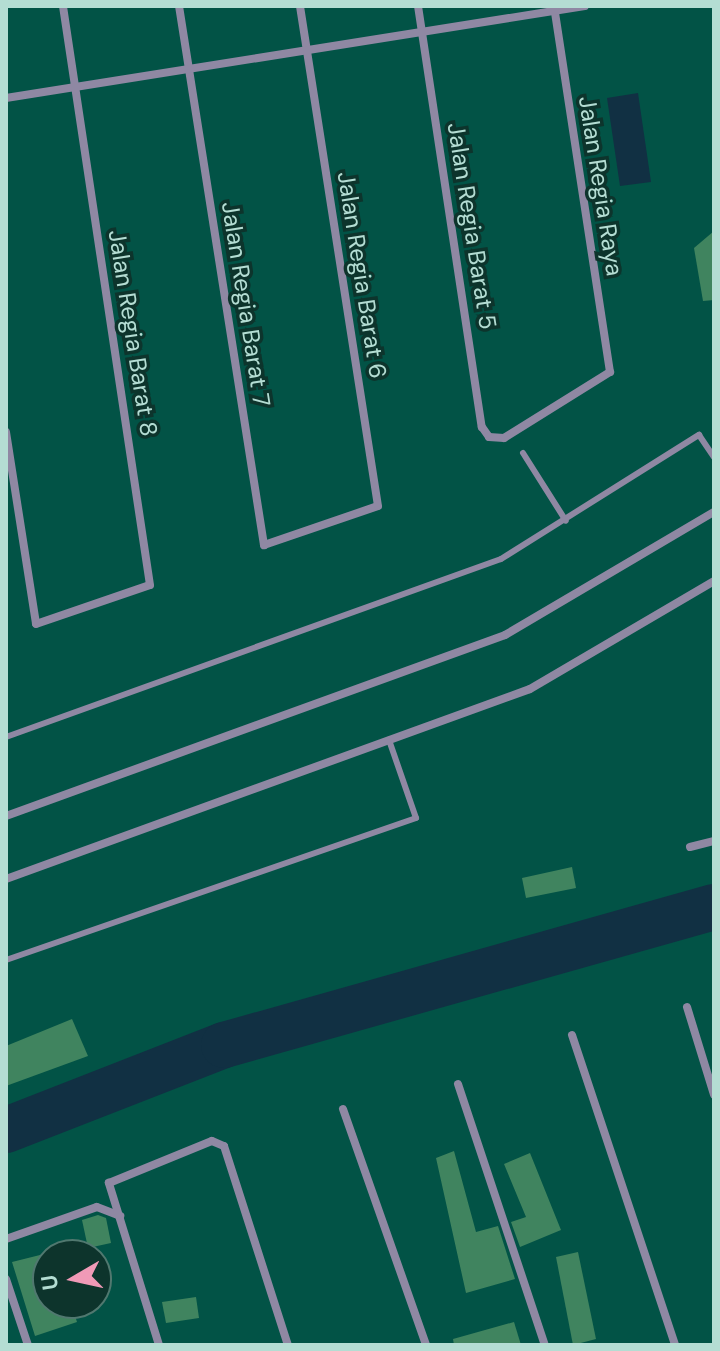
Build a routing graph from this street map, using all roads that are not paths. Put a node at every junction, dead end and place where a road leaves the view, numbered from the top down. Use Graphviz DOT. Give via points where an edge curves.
graph roads {
  1 [pos="63,6"];
  2 [pos="179,6"];
  3 [pos="300,6"];
  4 [pos="418,6"];
  5 [pos="585,6"];
  6 [pos="554,8"];
  7 [pos="422,32"];
  8 [pos="307,51"];
  9 [pos="189,69"];
  10 [pos="75,87"];
  11 [pos="6,98"];
  12 [pos="482,427"];
  13 [pos="6,432"];
  14 [pos="523,453"];
  15 [pos="714,457"];
  16 [pos="714,512"];
  17 [pos="566,521"];
  18 [pos="264,545"];
  19 [pos="714,581"];
  20 [pos="6,737"];
  21 [pos="389,740"];
  22 [pos="6,816"];
  23 [pos="714,841"];
  24 [pos="690,847"];
  25 [pos="6,879"];
  26 [pos="6,960"];
  27 [pos="687,1007"];
  28 [pos="572,1035"];
  29 [pos="458,1084"];
  30 [pos="714,1095"];
  31 [pos="343,1109"];
  32 [pos="120,1217"];
  33 [pos="6,1239"];
  34 [pos="6,1279"];
  35 [pos="28,1345"];
  36 [pos="159,1345"];
  37 [pos="288,1345"];
  38 [pos="426,1345"];
  39 [pos="545,1345"];
  40 [pos="675,1345"];
  1 -- 10 [label="street, Jalan Regia Barat 8"];
  2 -- 9 [label="street, Jalan Regia Barat 7"];
  3 -- 8 [label="street, Jalan Regia Barat 6"];
  4 -- 7 [label="street, Jalan Regia Barat 5"];
  5 -- 6 [label="street"];
  6 -- 7 [label="street"];
  6 -- 12 [label="street, Jalan Regia Raya" via="610,372 504,438 489,437"];
  7 -- 8 [label="street"];
  7 -- 12 [label="street, Jalan Regia Barat 5"];
  8 -- 9 [label="street"];
  8 -- 18 [label="street, Jalan Regia Barat 6" via="378,506"];
  9 -- 10 [label="street"];
  9 -- 18 [label="street, Jalan Regia Barat 7"];
  10 -- 11 [label="street"];
  10 -- 13 [label="street, Jalan Regia Barat 8" via="150,585 36,624"];
  14 -- 17 [label="lane"];
  15 -- 17 [label="lane" via="699,435"];
  16 -- 22 [label="street" via="505,635"];
  17 -- 20 [label="lane" via="501,559 408,597"];
  19 -- 21 [label="street" via="530,689"];
  21 -- 25 [label="street"];
  21 -- 26 [label="lane" via="416,818"];
  23 -- 24 [label="street"];
  27 -- 30 [label="street"];
  28 -- 40 [label="street"];
  29 -- 39 [label="street"];
  31 -- 38 [label="street"];
  32 -- 33 [label="street" via="97,1207"];
  32 -- 36 [label="street"];
  32 -- 37 [label="street" via="111,1178 217,1141"];
  34 -- 35 [label="street"];
}
